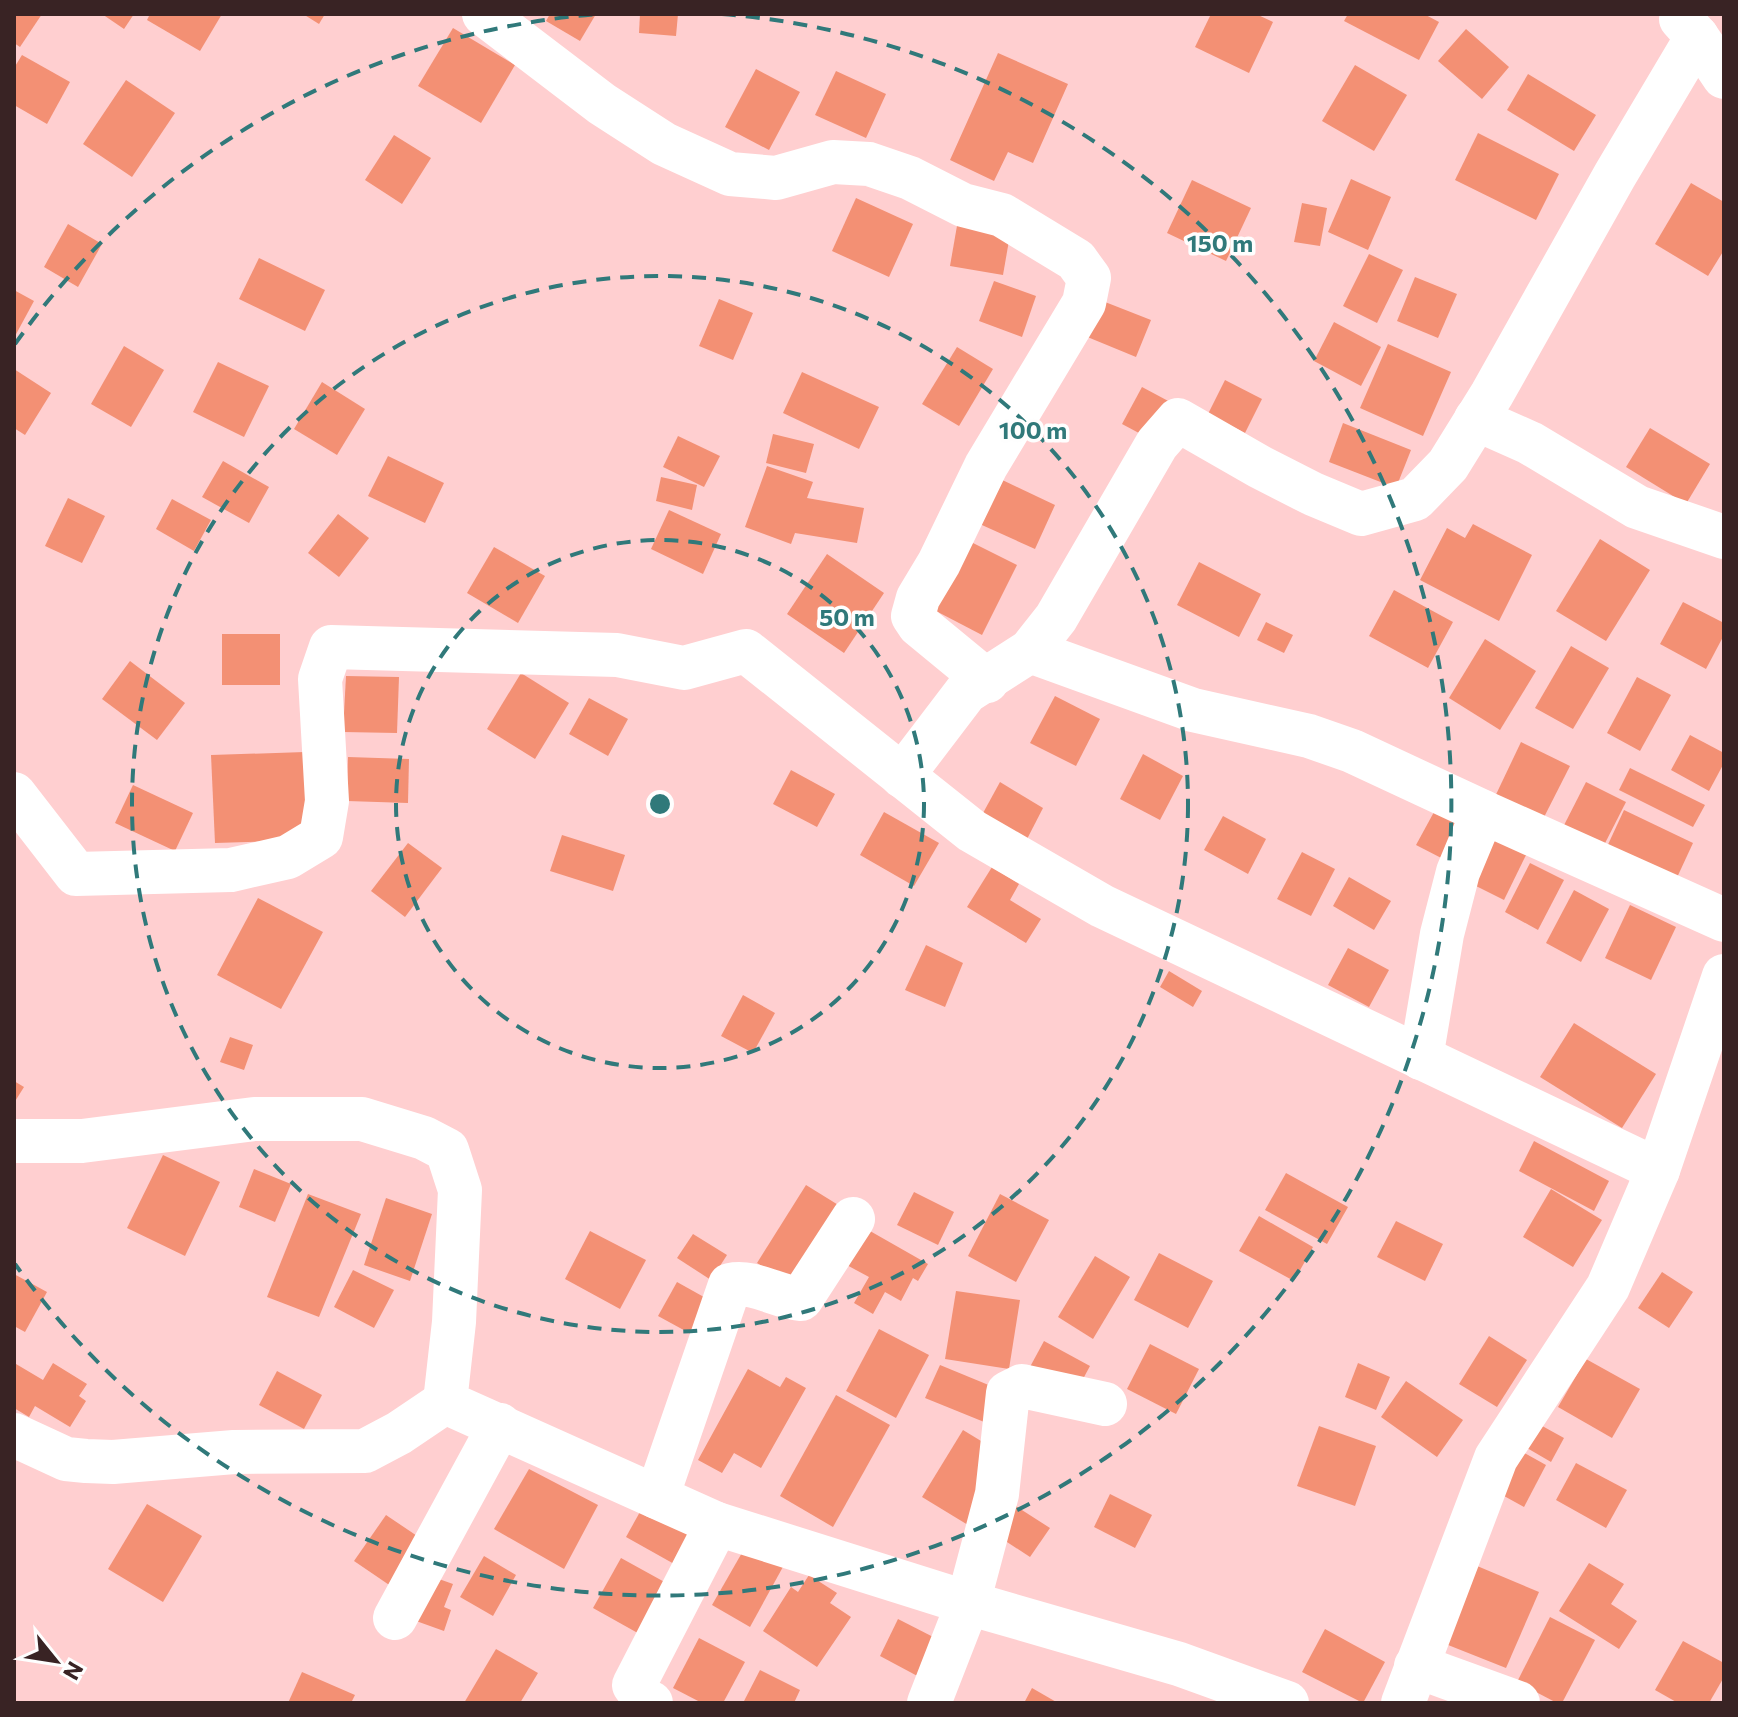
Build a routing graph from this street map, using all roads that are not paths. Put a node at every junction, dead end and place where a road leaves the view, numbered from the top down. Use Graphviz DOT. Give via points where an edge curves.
graph roads {
  1 [pos="484,14"];
  2 [pos="1708,53"];
  3 [pos="1476,419"];
  4 [pos="1724,537"];
  5 [pos="1030,651"];
  6 [pos="987,681"];
  7 [pos="902,776"];
  8 [pos="14,794"];
  9 [pos="1483,812"];
  10 [pos="1724,920"];
  11 [pos="1724,976"];
  12 [pos="1421,1058"];
  13 [pos="14,1141"];
  14 [pos="1658,1170"];
  15 [pos="853,1219"];
  16 [pos="445,1402"];
  17 [pos="1105,1404"];
  18 [pos="500,1425"];
  19 [pos="14,1435"];
  20 [pos="657,1497"];
  21 [pos="717,1524"];
  22 [pos="968,1603"];
  23 [pos="395,1618"];
  24 [pos="1410,1684"];
  25 [pos="651,1703"];
  26 [pos="929,1703"];
  27 [pos="1287,1703"];
  28 [pos="1518,1703"];
  1 -- 6 [label="street" via="614,112 664,144 730,174 776,178 833,162 869,164 963,205 1002,215 1076,260 1089,278 1084,303 986,466 913,616"];
  2 -- 3 [label="street" via="1651,113"];
  3 -- 4 [label="street" via="1530,443 1637,507"];
  3 -- 5 [label="street" via="1448,465 1415,499 1361,514 1260,467 1178,420 1157,444 1056,618"];
  5 -- 6 [label="street"];
  5 -- 9 [label="street" via="1193,710 1352,751"];
  6 -- 7 [label="street" via="966,692"];
  7 -- 8 [label="street" via="746,651 684,668 617,655 331,647 320,679 327,801 321,837 288,857 231,870 76,874"];
  7 -- 12 [label="street" via="972,831 1102,906"];
  9 -- 10 [label="street"];
  9 -- 12 [label="street" via="1458,872 1442,934"];
  11 -- 14 [label="street"];
  12 -- 14 [label="street"];
  13 -- 16 [label="street" via="82,1141 254,1119 362,1119 447,1150 460,1190"];
  14 -- 24 [label="street" via="1608,1287 1496,1458"];
  15 -- 20 [label="street" via="801,1299 742,1283 730,1285"];
  16 -- 18 [label="street"];
  16 -- 19 [label="street" via="365,1451 86,1461 66,1459"];
  17 -- 22 [label="street" via="1022,1386 1008,1393 997,1494"];
  18 -- 20 [label="street"];
  18 -- 23 [label="street"];
  20 -- 21 [label="street"];
  21 -- 22 [label="street"];
  21 -- 25 [label="street" via="634,1685"];
  22 -- 26 [label="street"];
  22 -- 27 [label="street" via="1179,1664"];
  24 -- 28 [label="street"];
}
